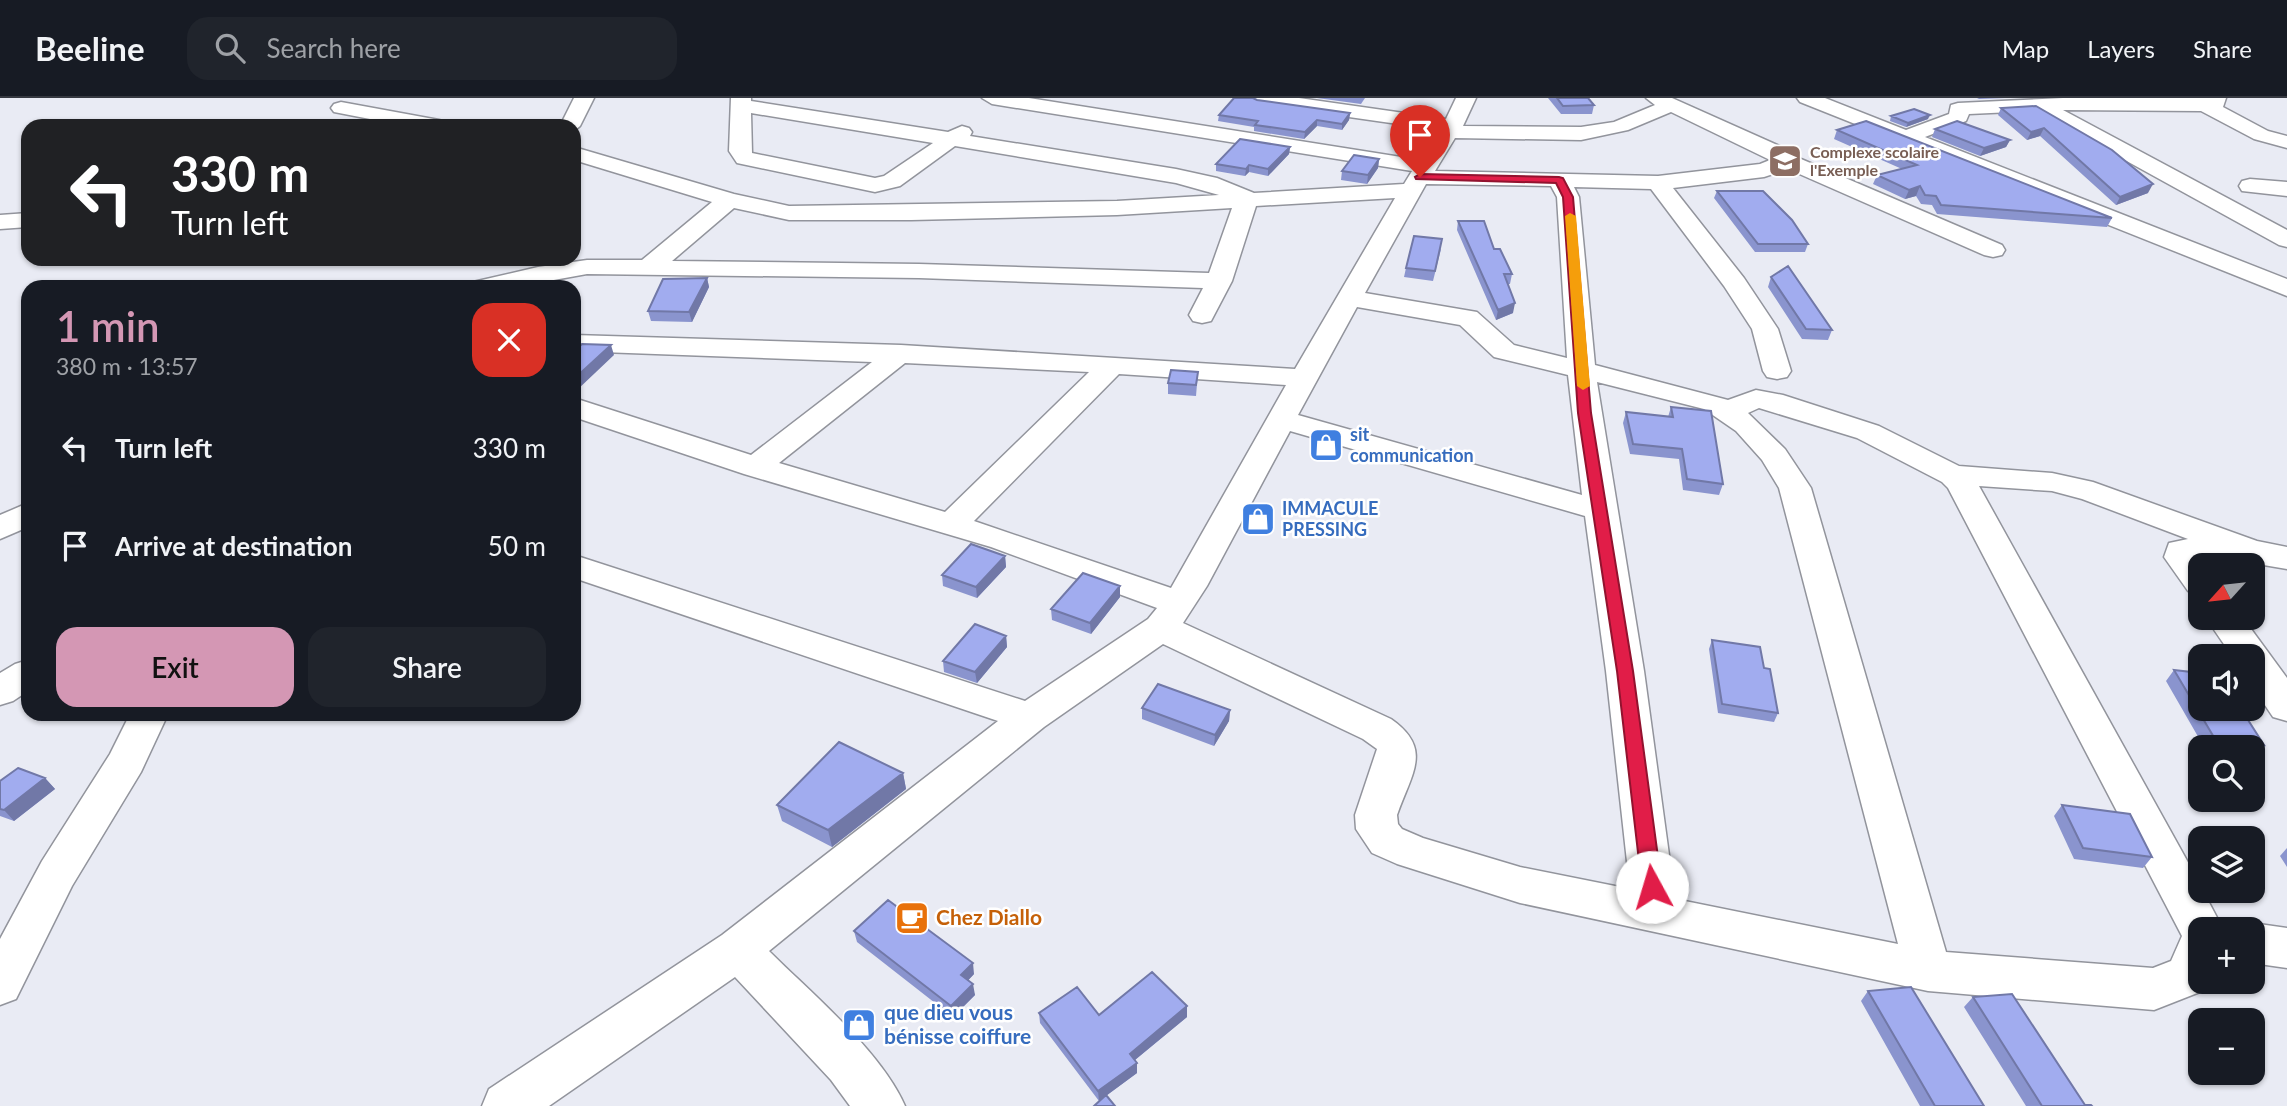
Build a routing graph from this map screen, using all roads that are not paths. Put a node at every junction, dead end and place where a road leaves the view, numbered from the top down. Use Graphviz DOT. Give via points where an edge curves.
graph roads {
  1 [pos="584,98"];
  2 [pos="1257,98"];
  3 [pos="1807,98"];
  4 [pos="2062,101"];
  5 [pos="741,102"];
  6 [pos="1663,102"];
  7 [pos="2211,102"];
  8 [pos="345,103"];
  9 [pos="2039,105"];
  10 [pos="862,106"];
  11 [pos="995,107"];
  12 [pos="333,119"];
  13 [pos="410,119"];
  14 [pos="574,119"];
  15 [pos="1456,119"];
  16 [pos="840,120"];
  17 [pos="1906,137"];
  18 [pos="952,139"];
  19 [pos="2287,142"];
  20 [pos="581,155"];
  21 [pos="1782,158"];
  22 [pos="636,173"];
  23 [pos="581,177"];
  24 [pos="1419,178"];
  25 [pos="1559,180"];
  26 [pos="1658,183"];
  27 [pos="2250,186"];
  28 [pos="2287,189"];
  29 [pos="1247,198"];
  30 [pos="729,200"];
  31 [pos="21,220"];
  32 [pos="0,222"];
  33 [pos="2287,240"];
  34 [pos="1993,250"];
  35 [pos="2235,267"];
  36 [pos="647,269"];
  37 [pos="2287,269"];
  38 [pos="512,280"];
  39 [pos="1220,281"];
  40 [pos="2287,288"];
  41 [pos="1349,298"];
  42 [pos="1202,315"];
  43 [pos="581,343"];
  44 [pos="901,353"];
  45 [pos="1113,364"];
  46 [pos="1583,371"];
  47 [pos="1777,371"];
  48 [pos="1304,378"];
  49 [pos="581,410"];
  50 [pos="1726,411"];
  51 [pos="1283,420"];
  52 [pos="755,467"];
  53 [pos="1953,475"];
  54 [pos="1600,510"];
  55 [pos="21,517"];
  56 [pos="952,524"];
  57 [pos="0,529"];
  58 [pos="2245,550"];
  59 [pos="2287,558"];
  60 [pos="2188,567"];
  61 [pos="581,568"];
  62 [pos="1170,616"];
  63 [pos="2265,675"];
  64 [pos="21,678"];
  65 [pos="0,691"];
  66 [pos="2287,706"];
  67 [pos="1030,717"];
  68 [pos="146,721"];
  69 [pos="1655,914"];
  70 [pos="2195,917"];
  71 [pos="2265,945"];
  72 [pos="738,948"];
  73 [pos="2287,948"];
  74 [pos="1928,971"];
  75 [pos="2188,975"];
  76 [pos="0,984"];
  77 [pos="507,1106"];
  78 [pos="880,1106"];
  1 -- 14 [label="street"];
  2 -- 15 [label="street"];
  3 -- 17 [label="street"];
  4 -- 7 [label="street"];
  4 -- 9 [label="street"];
  5 -- 16 [label="street"];
  5 -- 18 [label="street" via="740,151 745,158 875,185 892,181"];
  6 -- 15 [label="street" via="1621,126 1595,130"];
  6 -- 21 [label="street"];
  7 -- 19 [label="street" via="2261,135"];
  8 -- 12 [label="street"];
  8 -- 13 [label="street"];
  9 -- 17 [label="street" via="1950,105 1959,117"];
  9 -- 33 [label="street"];
  10 -- 16 [label="street"];
  11 -- 18 [label="street"];
  11 -- 24 [label="street"];
  15 -- 24 [label="street"];
  16 -- 18 [label="street"];
  17 -- 35 [label="street"];
  18 -- 29 [label="street" via="1176,176"];
  20 -- 22 [label="street"];
  21 -- 26 [label="street" via="1777,167 1763,170"];
  21 -- 34 [label="street"];
  22 -- 23 [label="street"];
  22 -- 30 [label="street"];
  24 -- 25 [label="street"];
  24 -- 29 [label="street"];
  24 -- 41 [label="street"];
  25 -- 26 [label="street"];
  25 -- 46 [label="street" via="1571,218"];
  26 -- 47 [label="street" via="1765,330"];
  27 -- 28 [label="street"];
  29 -- 30 [label="street" via="1158,207 911,214 789,213"];
  29 -- 39 [label="street"];
  30 -- 36 [label="street"];
  31 -- 32 [label="street"];
  35 -- 37 [label="street"];
  35 -- 40 [label="street"];
  36 -- 38 [label="street" via="587,267"];
  36 -- 39 [label="street" via="919,271"];
  39 -- 42 [label="street"];
  41 -- 46 [label="street" via="1468,318 1480,324 1504,351"];
  41 -- 48 [label="street"];
  43 -- 44 [label="street"];
  44 -- 45 [label="street"];
  44 -- 52 [label="street"];
  45 -- 48 [label="street"];
  45 -- 56 [label="street"];
  46 -- 50 [label="street" via="1694,397"];
  46 -- 54 [label="street" via="1584,413"];
  48 -- 51 [label="street"];
  49 -- 52 [label="street"];
  50 -- 53 [label="street" via="1756,399 1773,401 1868,432"];
  50 -- 74 [label="street" via="1774,454 1795,488"];
  51 -- 54 [label="street"];
  51 -- 62 [label="street"];
  52 -- 56 [label="street"];
  53 -- 58 [label="street" via="2052,482 2093,492"];
  53 -- 70 [label="street" via="1962,484"];
  54 -- 69 [label="street"];
  55 -- 57 [label="street"];
  56 -- 62 [label="street"];
  58 -- 59 [label="street"];
  58 -- 60 [label="street" via="2181,551"];
  61 -- 67 [label="street"];
  62 -- 67 [label="street"];
  62 -- 69 [label="street" via="1391,738 1397,748 1396,759 1376,815 1377,829 1387,841 1520,884"];
  63 -- 66 [label="street"];
  64 -- 65 [label="street"];
  67 -- 72 [label="street"];
  68 -- 76 [label="street"];
  69 -- 74 [label="street"];
  71 -- 73 [label="street"];
  72 -- 77 [label="street"];
  72 -- 78 [label="street" via="848,1063"];
  74 -- 75 [label="street" via="2154,989"];
}
